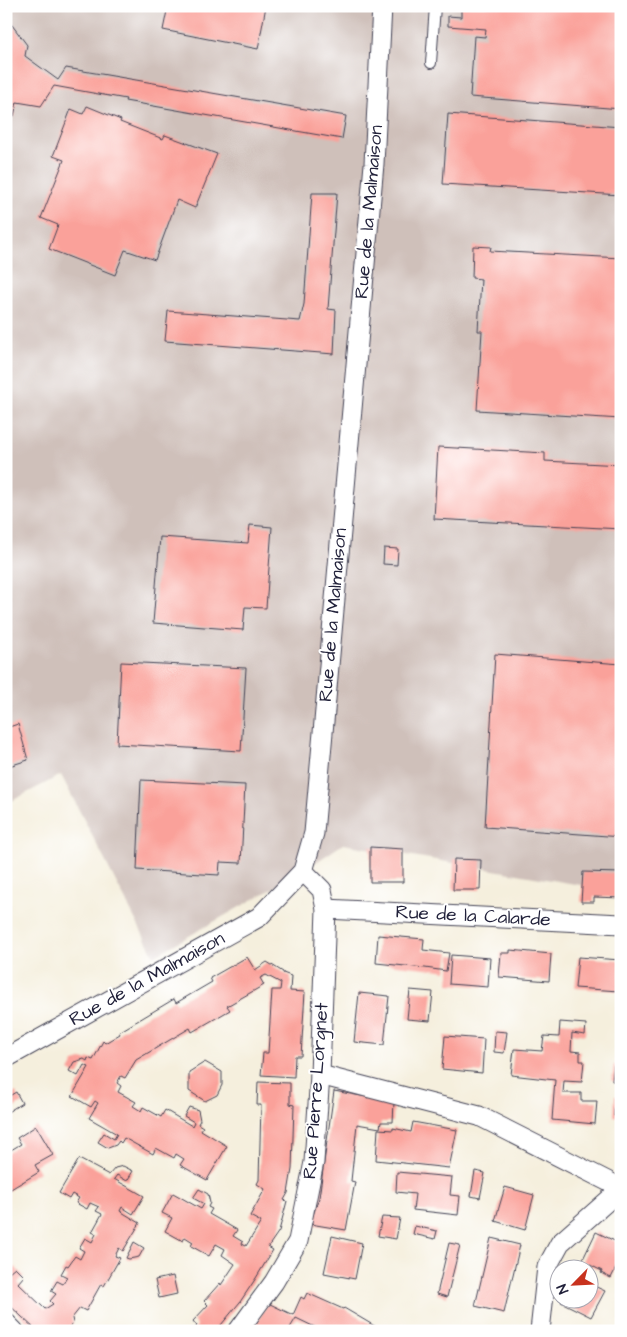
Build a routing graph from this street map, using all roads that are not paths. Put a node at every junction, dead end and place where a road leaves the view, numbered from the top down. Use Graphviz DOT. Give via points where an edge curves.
graph roads {
  1 [pos="382,6"];
  2 [pos="435,6"];
  3 [pos="431,63"];
  4 [pos="303,871"];
  5 [pos="326,909"];
  6 [pos="621,924"];
  7 [pos="6,1058"];
  8 [pos="320,1075"];
  9 [pos="621,1188"];
  10 [pos="6,1323"];
  11 [pos="14,1331"];
  12 [pos="238,1331"];
  13 [pos="540,1331"];
  1 -- 4 [label="street, Rue de la Malmaison" via="374,164 314,833"];
  2 -- 3 [label="lane"];
  4 -- 5 [label="street, Rue Pierre Lorgnet" via="322,890"];
  4 -- 7 [label="street, Rue de la Malmaison" via="259,917"];
  5 -- 6 [label="street, Rue de la Calarde"];
  5 -- 8 [label="street, Rue Pierre Lorgnet"];
  8 -- 9 [label="street" via="479,1116"];
  8 -- 12 [label="street, Rue Pierre Lorgnet" via="314,1162 298,1240 274,1282"];
  9 -- 13 [label="street" via="560,1243 547,1267"];
  10 -- 11 [label="street"];
}
